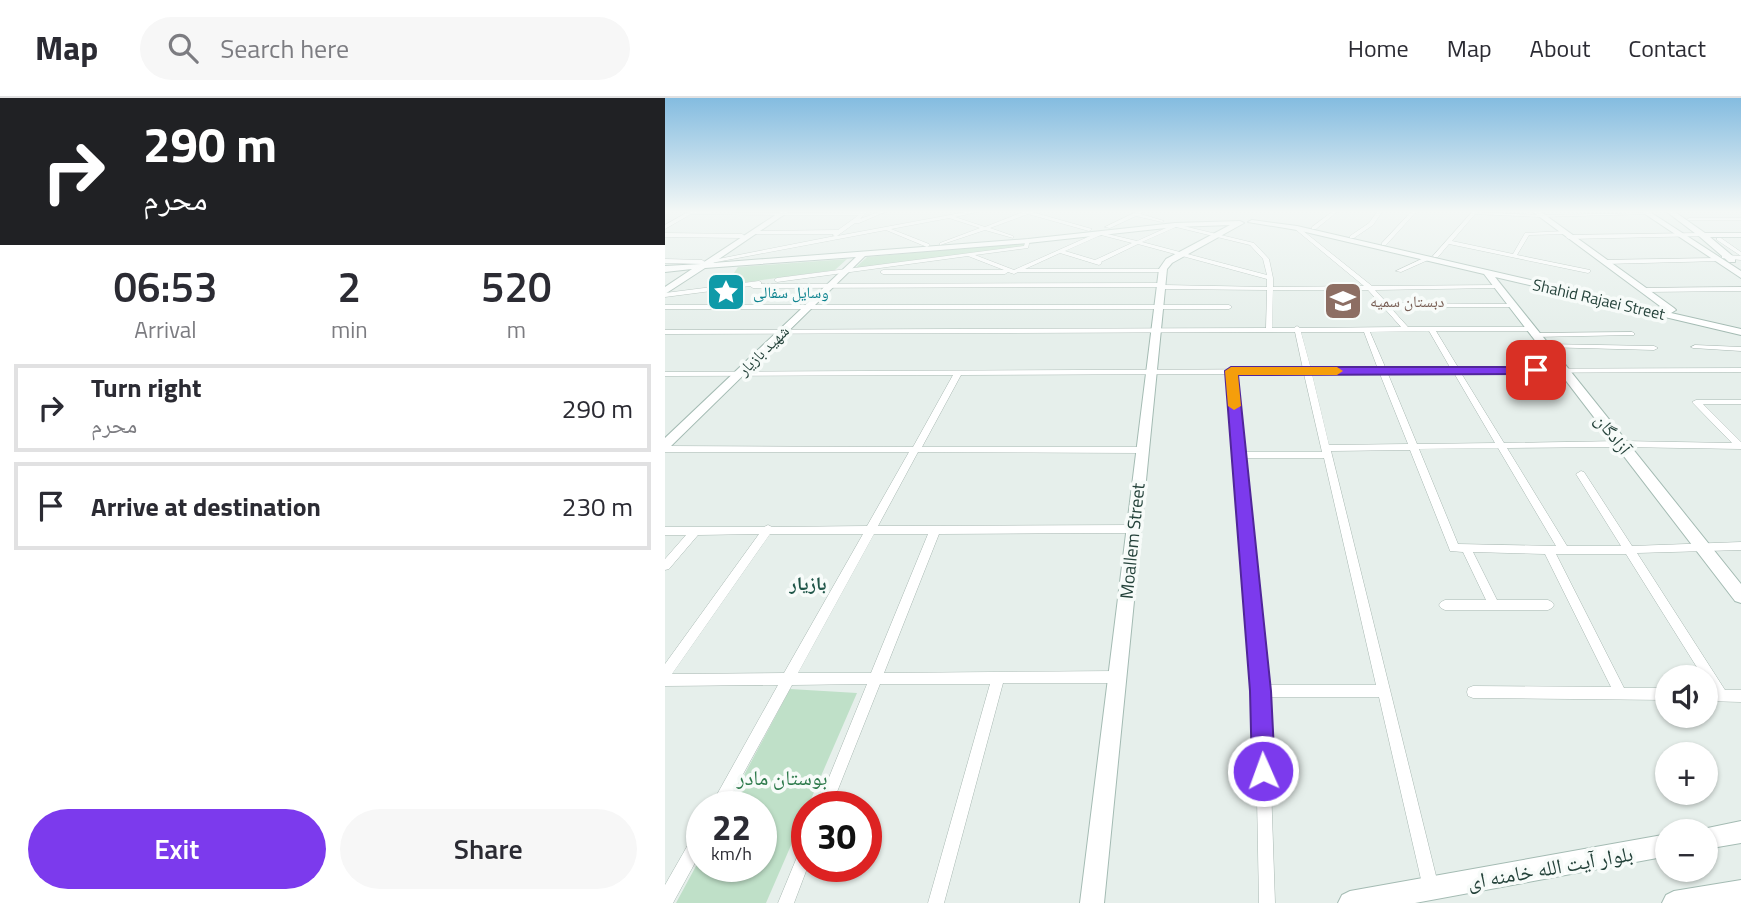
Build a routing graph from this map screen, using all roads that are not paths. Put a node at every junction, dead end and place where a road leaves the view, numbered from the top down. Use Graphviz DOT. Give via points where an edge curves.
graph roads {
  1 [pos="723,250"];
  2 [pos="726,250"];
  3 [pos="777,250"];
  4 [pos="873,250"];
  5 [pos="926,250"];
  6 [pos="1004,250"];
  7 [pos="1062,250"];
  8 [pos="1123,250"];
  9 [pos="1163,250"];
  10 [pos="1189,250"];
  11 [pos="1257,250"];
  12 [pos="1323,250"];
  13 [pos="1397,250"];
  14 [pos="1404,250"];
  15 [pos="1439,250"];
  16 [pos="1483,250"];
  17 [pos="1518,250"];
  18 [pos="1588,250"];
  19 [pos="1702,250"];
  20 [pos="1720,250"];
  21 [pos="1059,251"];
  22 [pos="1181,254"];
  23 [pos="862,255"];
  24 [pos="968,255"];
  25 [pos="1514,256"];
  26 [pos="1741,256"];
  27 [pos="1431,257"];
  28 [pos="1728,257"];
  29 [pos="1715,258"];
  30 [pos="1096,262"];
  31 [pos="1605,262"];
  32 [pos="702,264"];
  33 [pos="665,265"];
  34 [pos="1741,266"];
  35 [pos="1487,270"];
  36 [pos="1014,271"];
  37 [pos="1127,271"];
  38 [pos="1399,271"];
  39 [pos="1588,271"];
  40 [pos="844,272"];
  41 [pos="1741,275"];
  42 [pos="1270,278"];
  43 [pos="1162,281"];
  44 [pos="665,285"];
  45 [pos="830,285"];
  46 [pos="753,286"];
  47 [pos="1496,286"];
  48 [pos="1268,288"];
  49 [pos="1370,288"];
  50 [pos="1741,289"];
  51 [pos="1643,290"];
  52 [pos="665,293"];
  53 [pos="1385,305"];
  54 [pos="1511,305"];
  55 [pos="665,307"];
  56 [pos="807,307"];
  57 [pos="1159,307"];
  58 [pos="1229,307"];
  59 [pos="1671,310"];
  60 [pos="1269,328"];
  61 [pos="1297,328"];
  62 [pos="1405,328"];
  63 [pos="1366,329"];
  64 [pos="1431,329"];
  65 [pos="1156,330"];
  66 [pos="1741,331"];
  67 [pos="665,332"];
  68 [pos="1532,332"];
  69 [pos="781,333"];
  70 [pos="1632,334"];
  71 [pos="1543,346"];
  72 [pos="1695,347"];
  73 [pos="1654,348"];
  74 [pos="1741,349"];
  75 [pos="1455,370"];
  76 [pos="1562,370"];
  77 [pos="1741,370"];
  78 [pos="1151,371"];
  79 [pos="1231,371"];
  80 [pos="1307,371"];
  81 [pos="1383,371"];
  82 [pos="958,373"];
  83 [pos="665,374"];
  84 [pos="738,374"];
  85 [pos="1741,401"];
  86 [pos="671,434"];
  87 [pos="1621,444"];
  88 [pos="1501,446"];
  89 [pos="1740,446"];
  90 [pos="665,447"];
  91 [pos="1414,447"];
  92 [pos="915,450"];
  93 [pos="1143,450"];
  94 [pos="1326,452"];
  95 [pos="1239,455"];
  96 [pos="1581,474"];
  97 [pos="768,529"];
  98 [pos="1134,529"];
  99 [pos="869,530"];
  100 [pos="935,530"];
  101 [pos="665,531"];
  102 [pos="695,531"];
  103 [pos="1741,546"];
  104 [pos="1702,547"];
  105 [pos="1460,548"];
  106 [pos="1548,549"];
  107 [pos="1565,550"];
  108 [pos="1627,550"];
  109 [pos="665,566"];
  110 [pos="1741,596"];
  111 [pos="1445,605"];
  112 [pos="1494,605"];
  113 [pos="1548,605"];
  114 [pos="665,674"];
  115 [pos="1117,677"];
  116 [pos="998,678"];
  117 [pos="787,679"];
  118 [pos="875,679"];
  119 [pos="665,680"];
  120 [pos="1261,691"];
  121 [pos="1383,691"];
  122 [pos="1473,692"];
  123 [pos="1621,694"];
  124 [pos="1655,694"];
  125 [pos="1721,695"];
  126 [pos="1741,696"];
  127 [pos="726,791"];
  128 [pos="830,791"];
  129 [pos="1741,832"];
  130 [pos="1718,836"];
  131 [pos="1655,847"];
  132 [pos="686,863"];
  133 [pos="794,882"];
  134 [pos="1431,888"];
  135 [pos="1741,892"];
  136 [pos="665,901"];
  137 [pos="786,903"];
  138 [pos="936,903"];
  139 [pos="1092,903"];
  140 [pos="1267,903"];
  141 [pos="1350,903"];
  142 [pos="1674,903"];
  1 -- 32 [label="main road"];
  2 -- 32 [label="main road"];
  3 -- 32 [label="street"];
  4 -- 32 [label="main road"];
  5 -- 23 [label="main road, Shahid Rajaei Street"];
  6 -- 24 [label="street"];
  7 -- 21 [label="street"];
  8 -- 30 [label="street"];
  9 -- 22 [label="street"];
  10 -- 22 [label="main road"];
  11 -- 42 [label="street" via="1266,259"];
  12 -- 49 [label="street"];
  13 -- 27 [label="main road, Shahid Rajaei Street"];
  14 -- 27 [label="main road, Shahid Rajaei Street"];
  15 -- 27 [label="street"];
  16 -- 25 [label="street"];
  17 -- 25 [label="street"];
  18 -- 31 [label="main road"];
  19 -- 29 [label="main road"];
  20 -- 28 [label="main road"];
  21 -- 30 [label="street"];
  21 -- 36 [label="street"];
  22 -- 42 [label="street"];
  22 -- 43 [label="main road" via="1169,261"];
  23 -- 32 [label="main road, Shahid Rajaei Street"];
  23 -- 40 [label="main road, شهید بازیار"];
  24 -- 36 [label="street"];
  24 -- 40 [label="street"];
  25 -- 39 [label="street"];
  26 -- 28 [label="street"];
  27 -- 35 [label="main road, Shahid Rajaei Street"];
  27 -- 38 [label="street"];
  28 -- 29 [label="street"];
  28 -- 34 [label="main road"];
  29 -- 31 [label="street"];
  29 -- 41 [label="main road"];
  30 -- 37 [label="street"];
  31 -- 51 [label="main road"];
  32 -- 33 [label="main road"];
  32 -- 44 [label="main road"];
  32 -- 52 [label="main road"];
  35 -- 47 [label="main road, آزادگان"];
  35 -- 59 [label="main road, Shahid Rajaei Street"];
  35 -- 66 [label="main road, Shahid Rajaei Street"];
  36 -- 37 [label="street"];
  36 -- 40 [label="street"];
  37 -- 43 [label="street"];
  40 -- 45 [label="main road, شهید بازیار"];
  40 -- 52 [label="street"];
  42 -- 48 [label="street"];
  43 -- 45 [label="street"];
  43 -- 48 [label="street"];
  43 -- 57 [label="main road, Moallem Street"];
  45 -- 46 [label="street"];
  45 -- 56 [label="main road, شهید بازیار"];
  47 -- 49 [label="street"];
  47 -- 54 [label="main road, آزادگان"];
  48 -- 49 [label="street"];
  48 -- 60 [label="street"];
  49 -- 53 [label="street"];
  50 -- 51 [label="street"];
  51 -- 59 [label="main road"];
  53 -- 54 [label="street"];
  53 -- 62 [label="street"];
  54 -- 68 [label="main road, آزادگان"];
  55 -- 56 [label="street"];
  56 -- 57 [label="street"];
  56 -- 69 [label="main road, شهید بازیار"];
  57 -- 58 [label="street"];
  57 -- 65 [label="main road, Moallem Street"];
  59 -- 66 [label="main road, Shahid Rajaei Street"];
  60 -- 61 [label="street"];
  60 -- 65 [label="street"];
  61 -- 63 [label="street"];
  61 -- 80 [label="street"];
  62 -- 63 [label="street"];
  62 -- 64 [label="street"];
  63 -- 81 [label="street"];
  64 -- 68 [label="street"];
  64 -- 75 [label="street"];
  65 -- 69 [label="street"];
  65 -- 78 [label="main road, Moallem Street"];
  67 -- 69 [label="street"];
  68 -- 70 [label="street"];
  68 -- 71 [label="main road, آزادگان"];
  69 -- 84 [label="main road, شهید بازیار"];
  71 -- 73 [label="street"];
  71 -- 76 [label="main road, آزادگان"];
  72 -- 74 [label="street"];
  75 -- 76 [label="street"];
  75 -- 81 [label="street"];
  75 -- 88 [label="street"];
  76 -- 77 [label="street"];
  76 -- 87 [label="main road, آزادگان"];
  78 -- 79 [label="street"];
  78 -- 82 [label="street"];
  78 -- 93 [label="main road, Moallem Street"];
  79 -- 80 [label="street"];
  79 -- 95 [label="street"];
  80 -- 81 [label="street"];
  80 -- 94 [label="street"];
  81 -- 91 [label="street"];
  82 -- 84 [label="street"];
  82 -- 92 [label="street"];
  83 -- 84 [label="street"];
  84 -- 86 [label="main road, شهید بازیار"];
  85 -- 89 [label="street" via="1696,402"];
  86 -- 90 [label="main road, شهید بازیار"];
  87 -- 88 [label="street"];
  87 -- 89 [label="street"];
  87 -- 104 [label="main road, آزادگان"];
  88 -- 91 [label="street"];
  88 -- 107 [label="street"];
  90 -- 92 [label="street"];
  91 -- 94 [label="street"];
  91 -- 105 [label="street"];
  92 -- 93 [label="street"];
  92 -- 99 [label="street"];
  93 -- 98 [label="main road, Moallem Street"];
  94 -- 95 [label="street"];
  94 -- 121 [label="street"];
  95 -- 120 [label="street"];
  96 -- 108 [label="street"];
  97 -- 99 [label="street"];
  97 -- 102 [label="street"];
  97 -- 114 [label="street"];
  98 -- 100 [label="street"];
  98 -- 115 [label="main road, Moallem Street"];
  99 -- 100 [label="street"];
  99 -- 117 [label="street"];
  100 -- 118 [label="street"];
  101 -- 102 [label="street"];
  102 -- 109 [label="street"];
  103 -- 104 [label="street"];
  104 -- 108 [label="street"];
  104 -- 110 [label="main road, آزادگان"];
  105 -- 106 [label="street"];
  105 -- 112 [label="street"];
  106 -- 107 [label="street"];
  106 -- 123 [label="street"];
  107 -- 108 [label="street"];
  108 -- 125 [label="street"];
  111 -- 112 [label="street"];
  112 -- 113 [label="street"];
  115 -- 116 [label="street"];
  115 -- 139 [label="main road, Moallem Street"];
  116 -- 118 [label="street"];
  116 -- 138 [label="street"];
  117 -- 118 [label="street"];
  117 -- 119 [label="street"];
  117 -- 127 [label="street"];
  118 -- 128 [label="street"];
  120 -- 121 [label="street"];
  120 -- 140 [label="street"];
  121 -- 134 [label="street"];
  122 -- 123 [label="street"];
  123 -- 124 [label="street"];
  125 -- 126 [label="street"];
  129 -- 130 [label="main road"];
  131 -- 134 [label="main road, بلوار آیت الله خامنه ای"];
  132 -- 136 [label="street"];
  133 -- 137 [label="street"];
  134 -- 141 [label="main road, بلوار آیت الله خامنه ای"];
  135 -- 142 [label="main road"];
}
